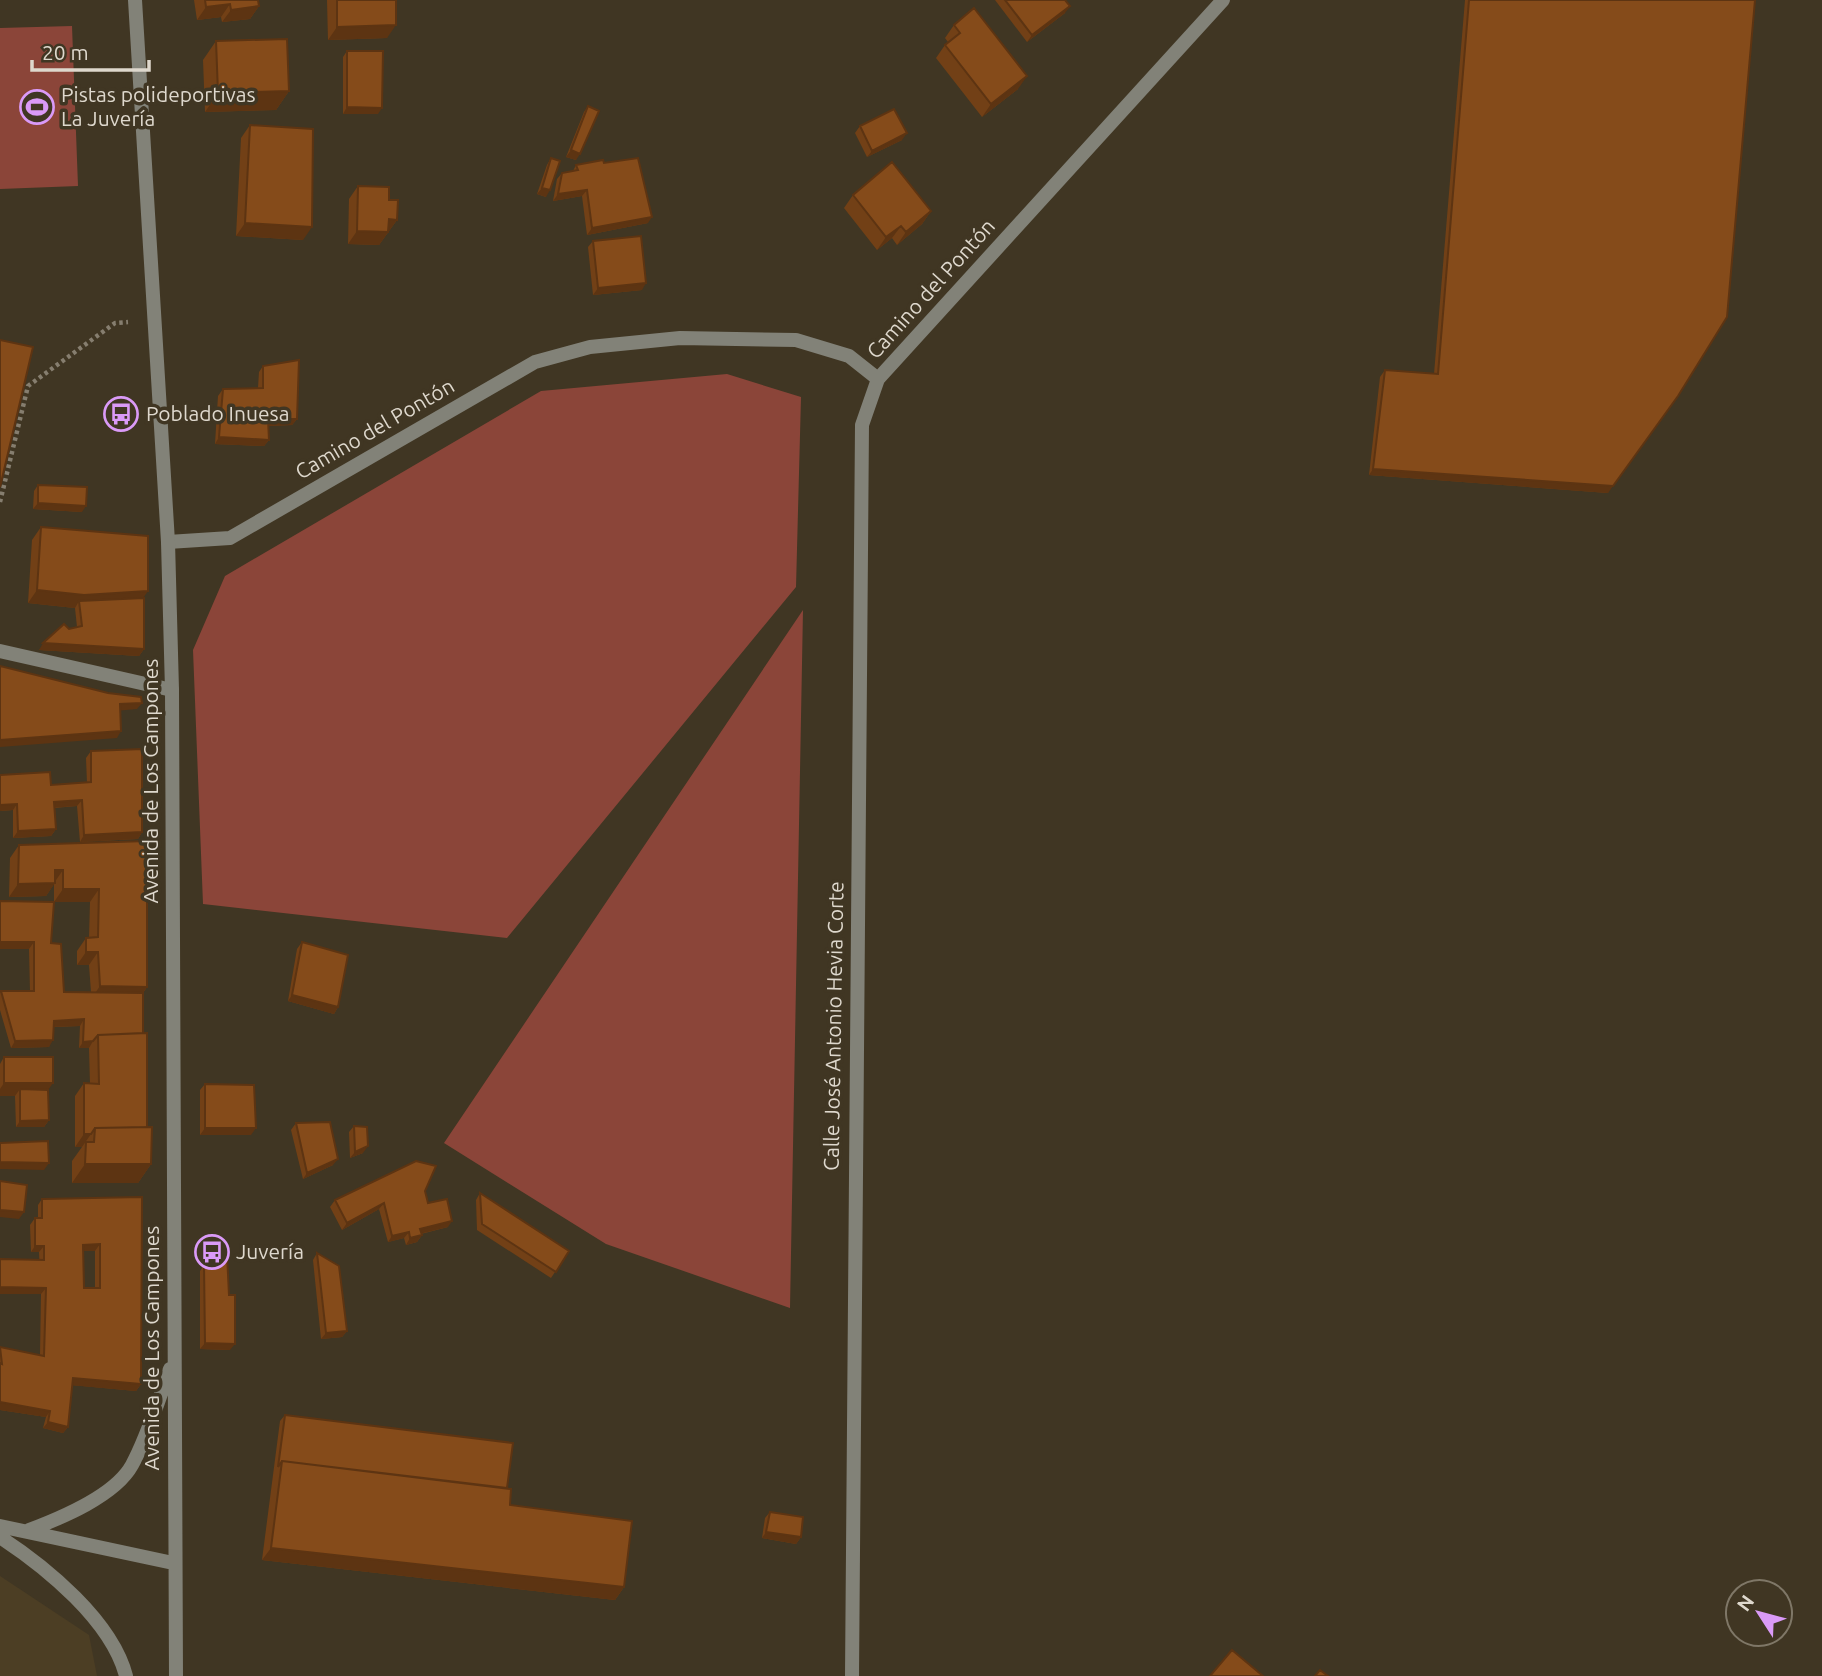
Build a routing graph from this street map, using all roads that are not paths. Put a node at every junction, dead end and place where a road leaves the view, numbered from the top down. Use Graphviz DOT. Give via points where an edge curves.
graph roads {
  1 [pos="135,0"];
  2 [pos="1223,0"];
  3 [pos="878,379"];
  4 [pos="168,542"];
  5 [pos="6,652"];
  6 [pos="172,690"];
  7 [pos="173,1362"];
  8 [pos="0,1526"];
  9 [pos="30,1530"];
  10 [pos="0,1537"];
  11 [pos="173,1563"];
  12 [pos="126,1676"];
  13 [pos="176,1676"];
  14 [pos="852,1676"];
  1 -- 4 [label="street, Avenida de Los Campones"];
  2 -- 3 [label="street, Camino del Pontón"];
  3 -- 4 [label="street, Camino del Pontón" via="849,356 796,340 680,338 590,347 535,362 230,538"];
  3 -- 14 [label="street, Calle José Antonio Hevia Corte" via="862,425"];
  4 -- 6 [label="street, Avenida de Los Campones"];
  5 -- 6 [label="street"];
  6 -- 7 [label="street, Avenida de Los Campones"];
  7 -- 9 [label="street" via="131,1467 74,1514"];
  7 -- 11 [label="street, Avenida de Los Campones"];
  8 -- 9 [label="street"];
  9 -- 11 [label="street"];
  10 -- 12 [label="street" via="26,1554 103,1627"];
  11 -- 13 [label="street, Avenida de Los Campones"];
}
